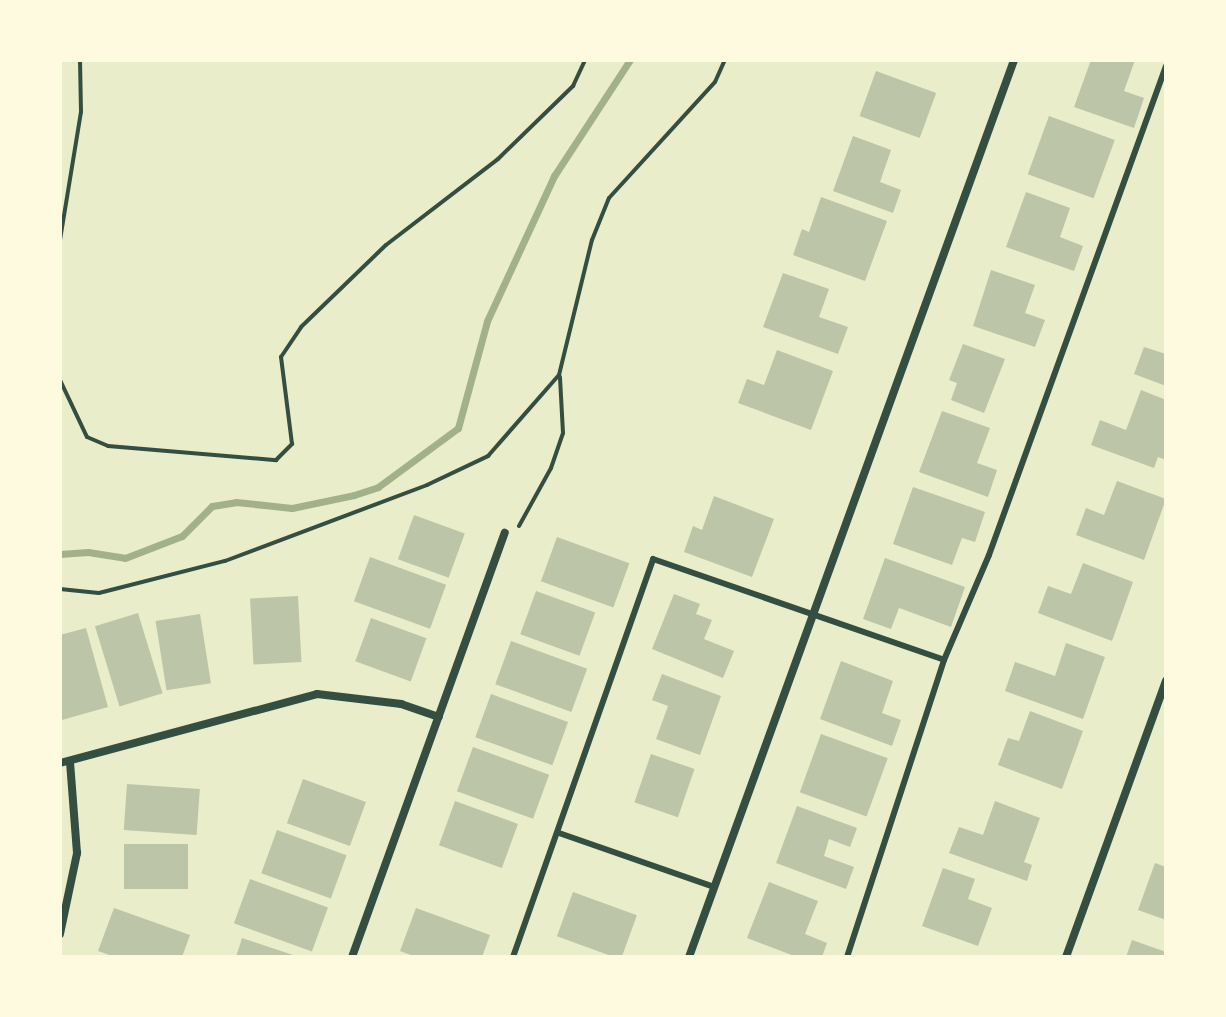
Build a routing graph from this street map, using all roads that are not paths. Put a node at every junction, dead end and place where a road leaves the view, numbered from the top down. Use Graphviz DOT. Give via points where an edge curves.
graph roads {
  1 [pos="1014,60"];
  2 [pos="1166,66"];
  3 [pos="504,536"];
  4 [pos="812,616"];
  5 [pos="944,660"];
  6 [pos="1166,680"];
  7 [pos="439,717"];
  8 [pos="65,762"];
  9 [pos="559,833"];
  10 [pos="714,887"];
  11 [pos="60,934"];
  12 [pos="352,957"];
  13 [pos="513,957"];
  14 [pos="689,957"];
  15 [pos="847,957"];
  16 [pos="1066,957"];
  1 -- 4 [label="street"];
  2 -- 5 [label="lane" via="989,555"];
  3 -- 7 [label="street"];
  4 -- 5 [label="lane"];
  4 -- 9 [label="lane" via="653,559"];
  4 -- 10 [label="street"];
  5 -- 15 [label="lane"];
  6 -- 16 [label="street"];
  7 -- 8 [label="street" via="401,704 317,694"];
  7 -- 12 [label="street"];
  8 -- 11 [label="street" via="77,853"];
  9 -- 10 [label="lane"];
  9 -- 13 [label="lane"];
  10 -- 14 [label="street"];
}
